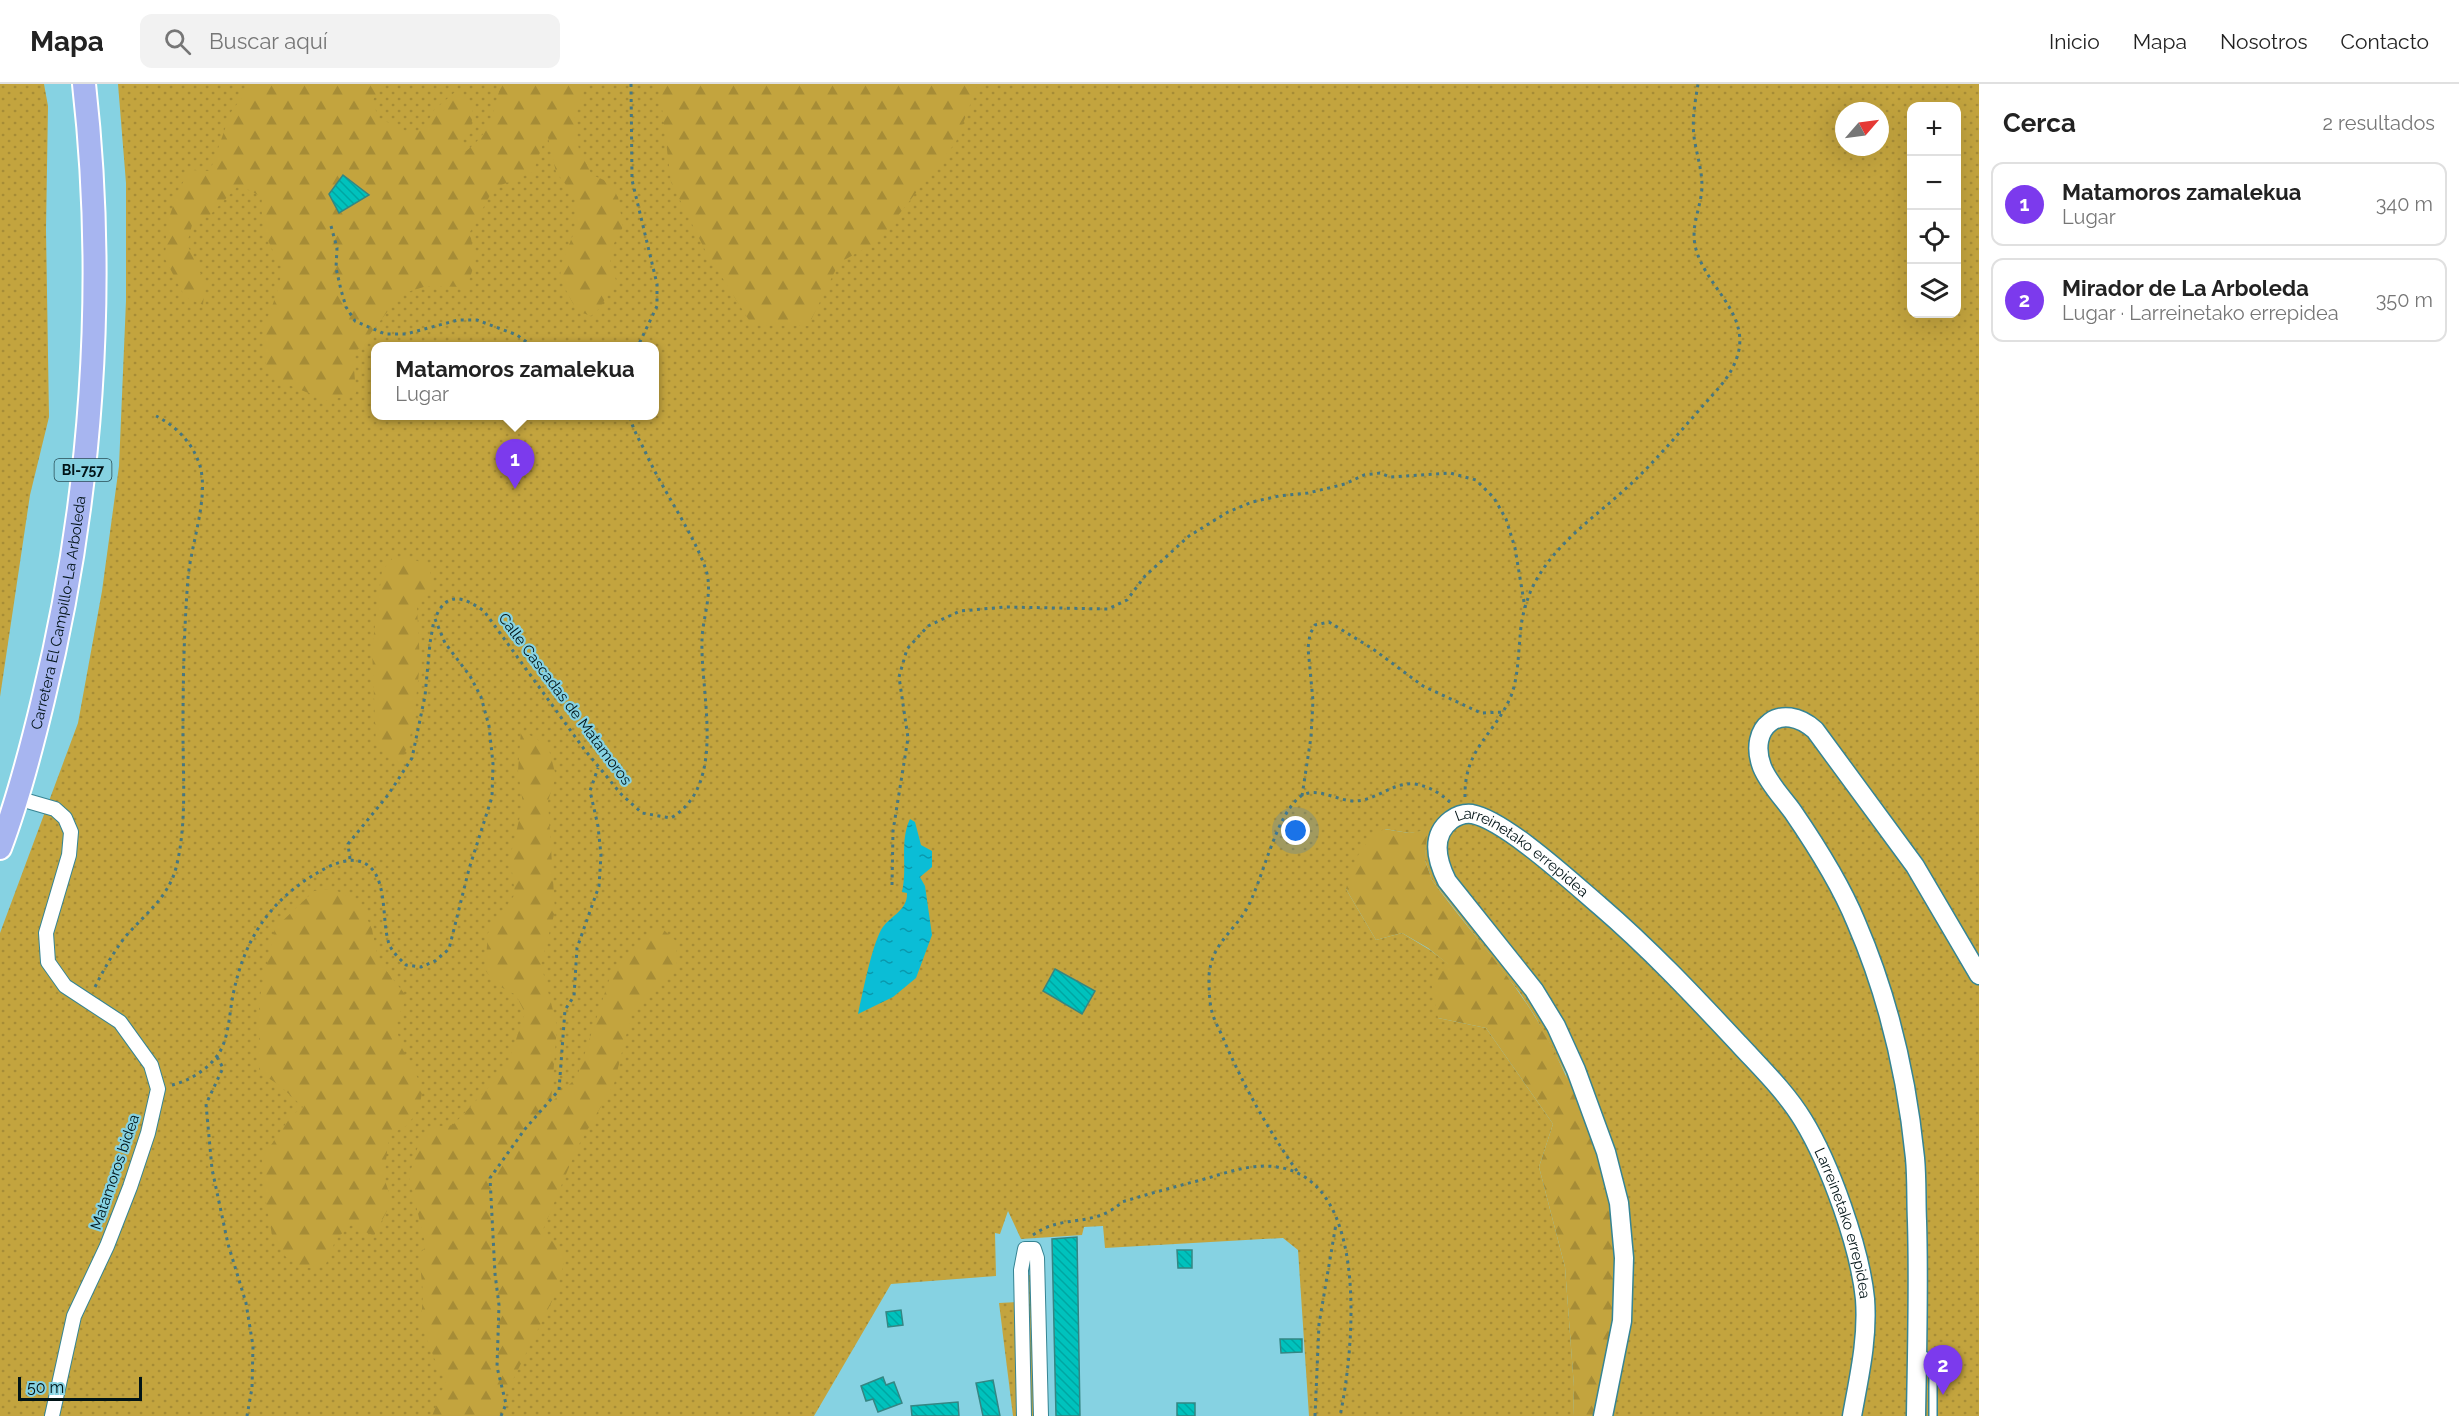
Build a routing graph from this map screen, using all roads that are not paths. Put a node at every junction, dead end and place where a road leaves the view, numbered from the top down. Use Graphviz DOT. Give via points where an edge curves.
graph roads {
  1 [pos="84,84"];
  2 [pos="17,798"];
  3 [pos="0,848"];
  4 [pos="1979,975"];
  5 [pos="1917,1351"];
  6 [pos="52,1416"];
  7 [pos="1024,1416"];
  8 [pos="1041,1416"];
  9 [pos="1603,1416"];
  10 [pos="1852,1416"];
  11 [pos="1916,1416"];
  12 [pos="1933,1416"];
  1 -- 2 [label="main road, Carretera El Campillo-La Arboleda / BI-757" via="94,266 87,426 67,583"];
  2 -- 3 [label="main road, Carretera El Campillo-La Arboleda / BI-757"];
  2 -- 6 [label="street, Matamoros bidea" via="55,809 65,818 71,832 69,855 46,933 48,962 64,986 120,1022 151,1065 158,1089 130,1187 74,1316"];
  4 -- 5 [label="street" via="1915,866 1826,742 1800,718 1782,717 1770,723 1758,745 1763,769 1818,850 1857,922 1883,999 1904,1081 1915,1160"];
  5 -- 11 [label="street"];
  5 -- 12 [label="lane" via="1934,1360"];
  7 -- 8 [label="street" via="1021,1270 1025,1249 1034,1249 1037,1258"];
  9 -- 10 [label="street, Larreinetako errepidea" via="1622,1321 1624,1258 1619,1203 1606,1152 1556,1026 1534,990 1440,867 1438,839 1445,825 1457,816 1466,814 1490,820 1529,847 1624,927 1711,1014 1784,1093 1802,1119 1817,1145 1847,1224 1864,1298 1864,1354"];
}
